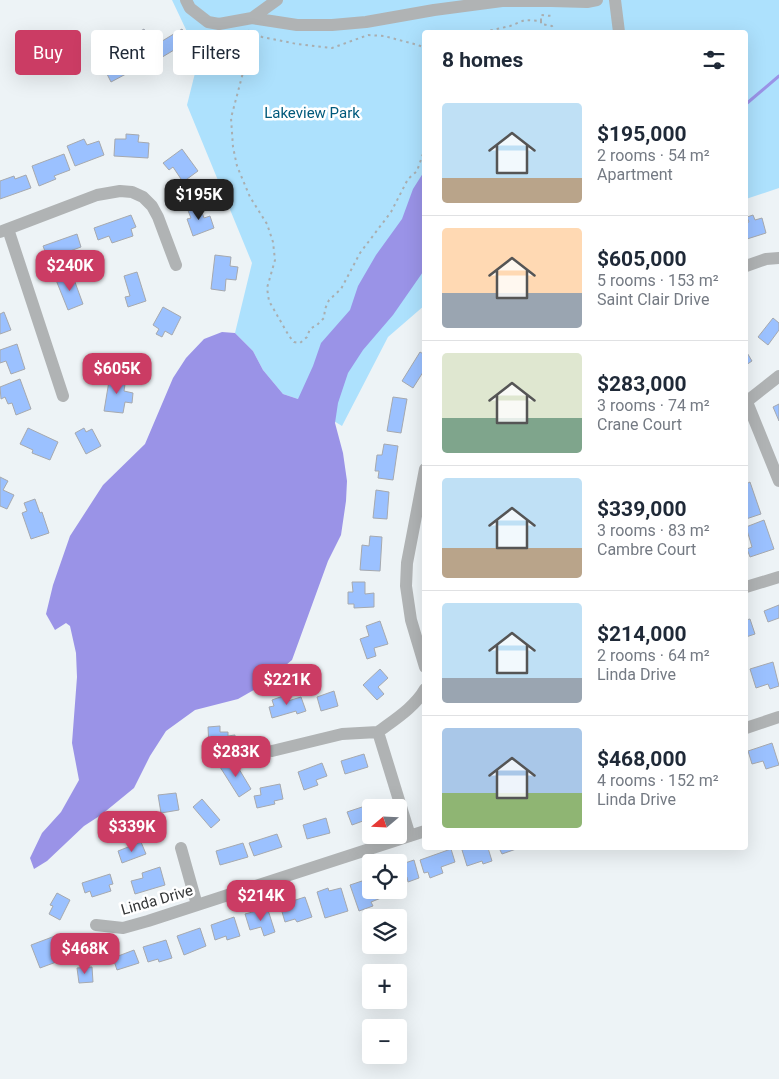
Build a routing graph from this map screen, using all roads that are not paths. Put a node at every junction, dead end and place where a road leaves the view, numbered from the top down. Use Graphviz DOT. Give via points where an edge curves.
graph roads {
  1 [pos="186,0"];
  2 [pos="277,0"];
  3 [pos="597,0"];
  4 [pos="616,0"];
  5 [pos="550,1"];
  6 [pos="252,18"];
  7 [pos="618,30"];
  8 [pos="4,231"];
  9 [pos="779,258"];
  10 [pos="176,265"];
  11 [pos="748,265"];
  12 [pos="779,376"];
  13 [pos="63,396"];
  14 [pos="748,401"];
  15 [pos="748,404"];
  16 [pos="779,481"];
  17 [pos="422,485"];
  18 [pos="779,577"];
  19 [pos="748,586"];
  20 [pos="422,658"];
  21 [pos="422,695"];
  22 [pos="779,717"];
  23 [pos="748,727"];
  24 [pos="378,732"];
  25 [pos="272,751"];
  26 [pos="422,832"];
  27 [pos="410,836"];
  28 [pos="181,848"];
  29 [pos="197,905"];
  30 [pos="96,925"];
  1 -- 6 [label="street" via="190,8 208,22 219,24"];
  2 -- 6 [label="street"];
  3 -- 5 [label="street"];
  4 -- 7 [label="street"];
  5 -- 6 [label="street" via="502,1 332,25 297,25"];
  8 -- 10 [label="street" via="97,196 132,192 152,206"];
  8 -- 13 [label="street"];
  9 -- 11 [label="street"];
  12 -- 14 [label="street"];
  15 -- 16 [label="street"];
  17 -- 20 [label="street" via="407,563 406,586 410,620"];
  18 -- 19 [label="street"];
  21 -- 24 [label="street"];
  22 -- 23 [label="street"];
  24 -- 25 [label="street" via="342,734"];
  24 -- 27 [label="street"];
  26 -- 27 [label="street, Linda Drive"];
  27 -- 29 [label="street, Linda Drive"];
  28 -- 29 [label="street"];
  29 -- 30 [label="street, Linda Drive" via="123,928"];
}
